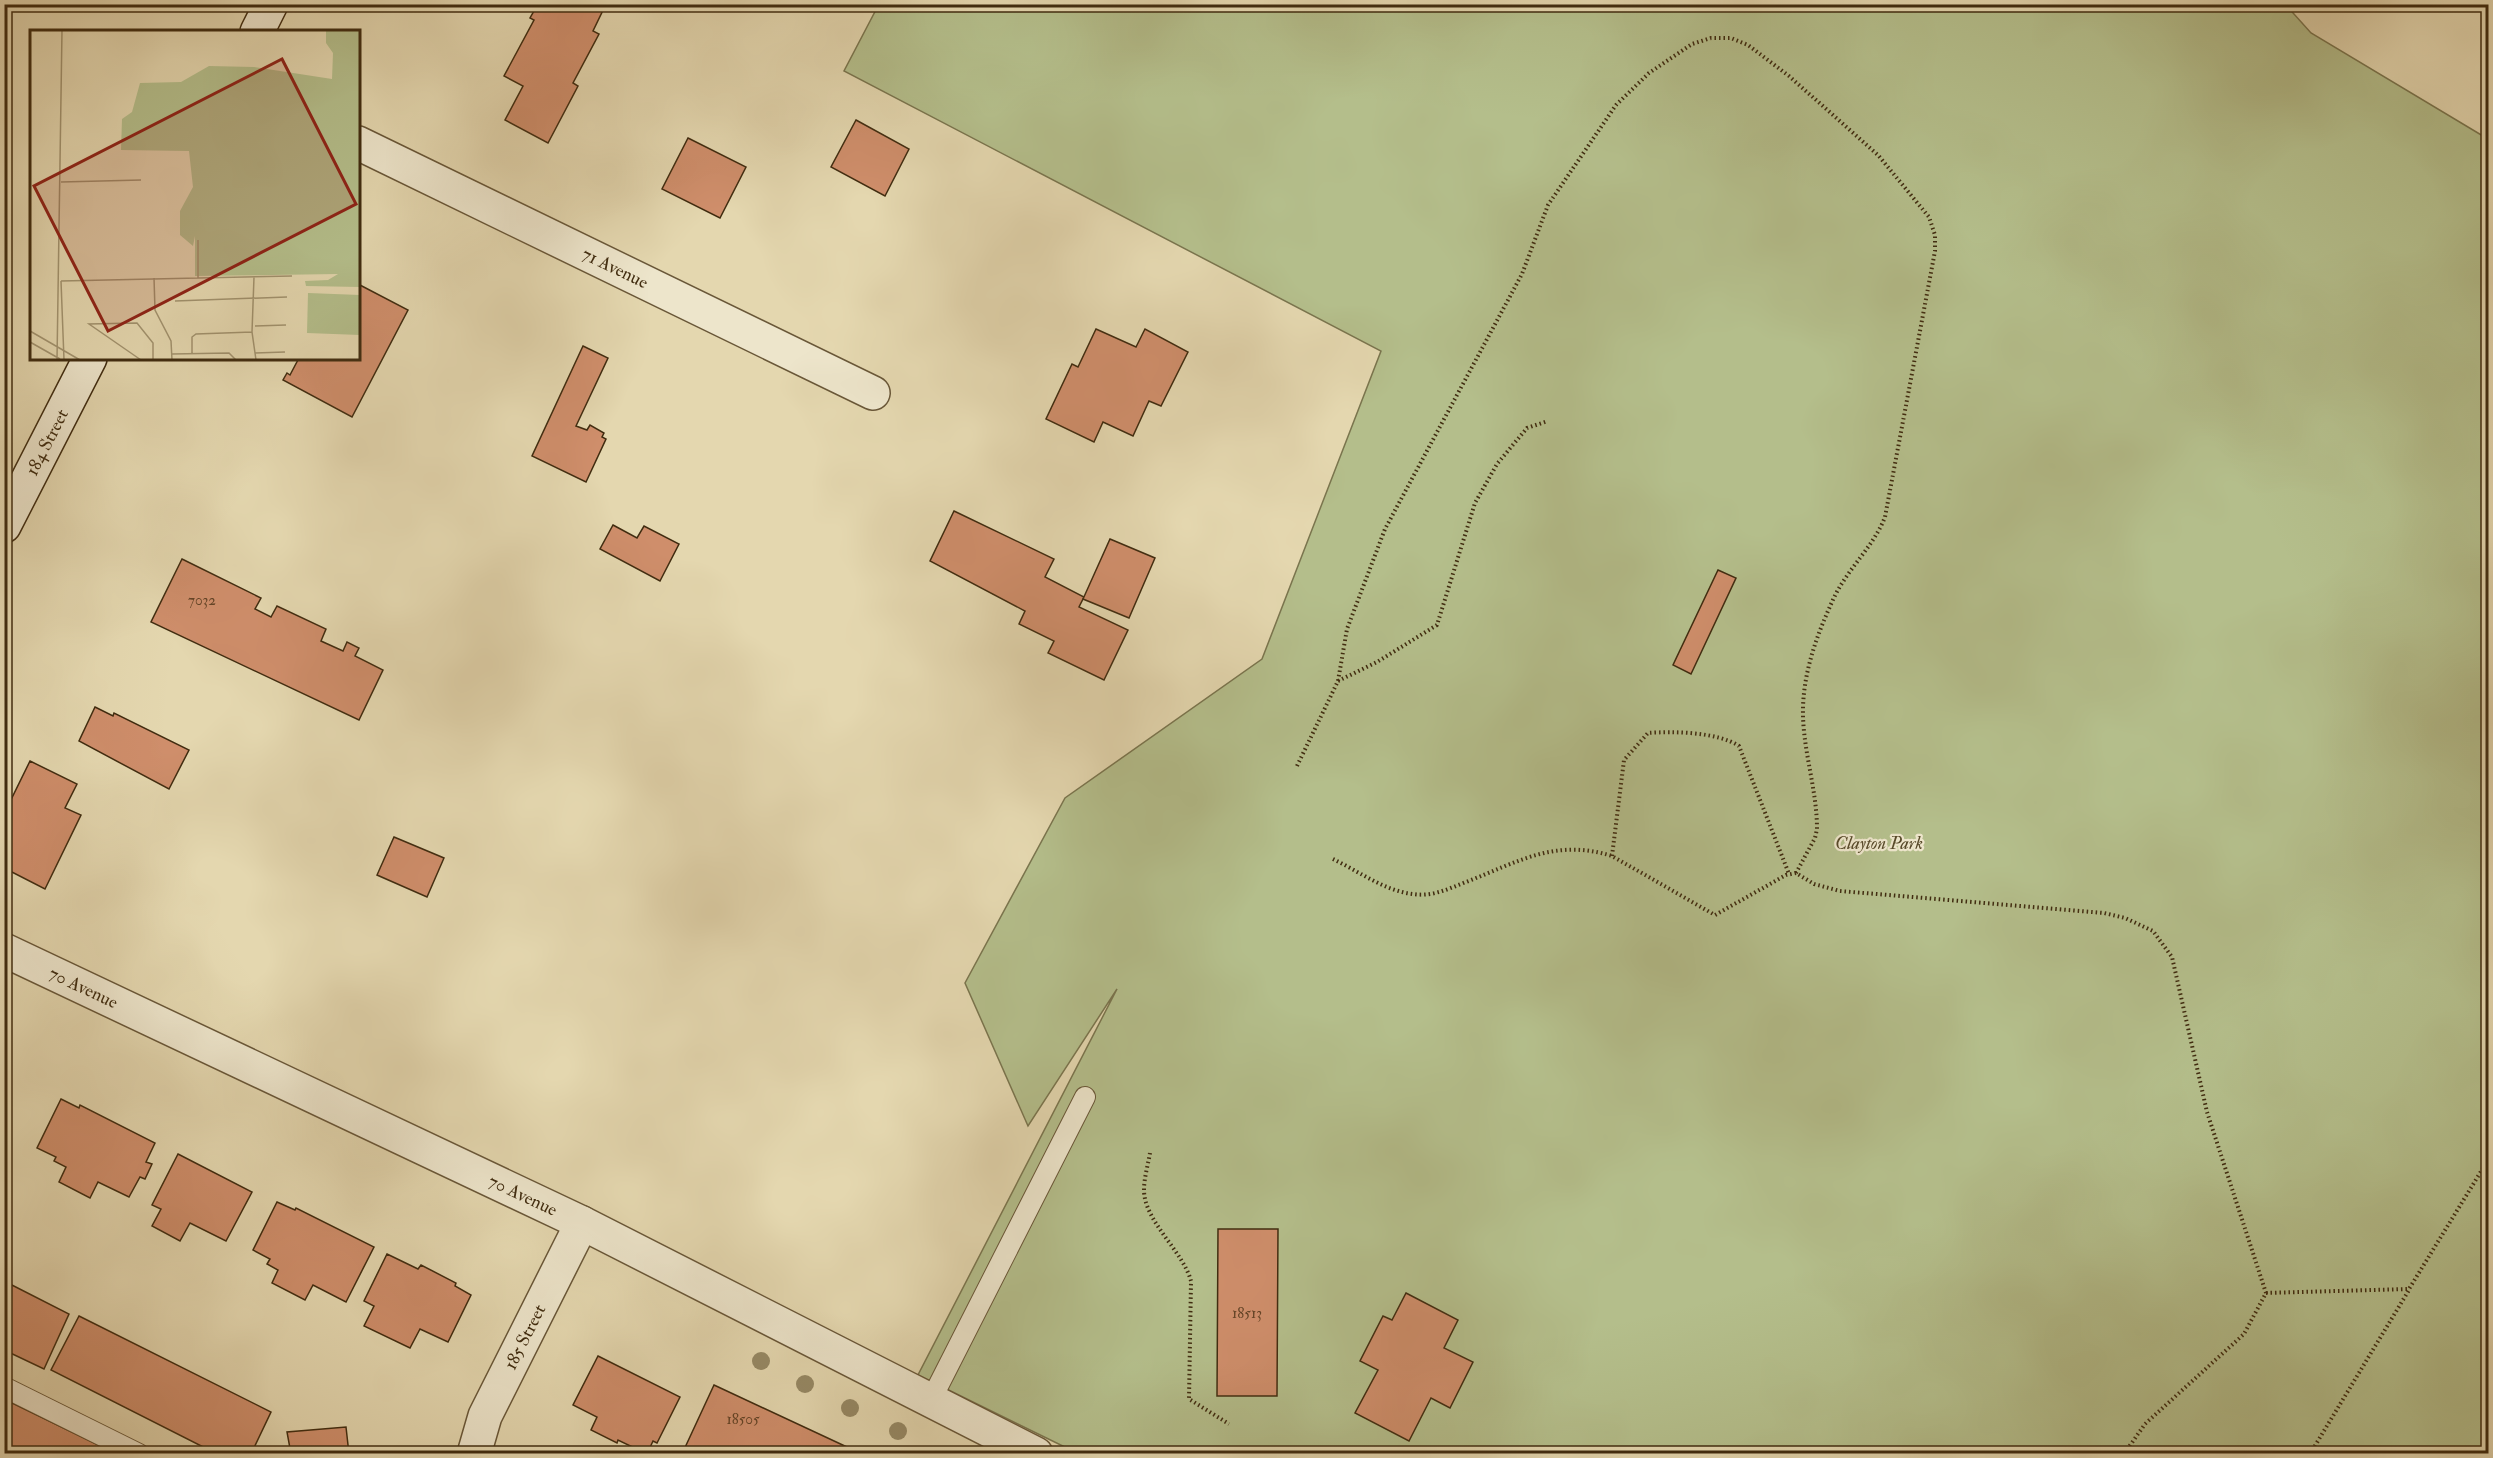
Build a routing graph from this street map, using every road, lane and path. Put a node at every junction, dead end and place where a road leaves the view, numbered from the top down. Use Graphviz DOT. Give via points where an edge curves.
graph roads {
  1 [pos="271,4"];
  2 [pos="258,30"];
  3 [pos="360,144"];
  4 [pos="89,360"];
  5 [pos="873,393"];
  6 [pos="1548,422"];
  7 [pos="4,526"];
  8 [pos="1338,681"];
  9 [pos="1297,766"];
  10 [pos="1612,856"];
  11 [pos="1333,859"];
  12 [pos="1796,873"];
  13 [pos="1789,874"];
  14 [pos="4,950"];
  15 [pos="1084,1097"];
  16 [pos="1150,1153"];
  17 [pos="2488,1160"];
  18 [pos="582,1223"];
  19 [pos="2409,1289"];
  20 [pos="2266,1293"];
  21 [pos="4,1386"];
  22 [pos="930,1402"];
  23 [pos="1229,1424"];
  24 [pos="139,1454"];
  25 [pos="474,1454"];
  26 [pos="1036,1454"];
  27 [pos="2124,1454"];
  28 [pos="2310,1454"];
  1 -- 2 [label="street"];
  3 -- 5 [label="street, 71 Avenue"];
  4 -- 7 [label="street, 184 Street"];
  6 -- 8 [label="path" via="1527,428 1497,464 1475,503 1437,625"];
  8 -- 9 [label="path"];
  8 -- 12 [label="path" via="1347,629 1385,529 1522,274 1548,205 1616,105 1649,73 1692,44 1711,38 1731,38 1748,45 1878,155 1929,217 1935,235 1885,517 1832,601 1805,682 1803,716 1817,829"];
  10 -- 11 [label="path" via="1569,848 1544,852 1433,895 1393,890"];
  10 -- 13 [label="path" via="1715,915"];
  10 -- 13 [label="path" via="1623,760 1648,733 1673,731 1730,740 1739,746"];
  12 -- 13 [label="path"];
  12 -- 20 [label="path" via="1814,884 1840,891 2104,913 2154,931 2172,957 2207,1113"];
  14 -- 18 [label="street, 70 Avenue"];
  15 -- 22 [label="lane"];
  16 -- 23 [label="path" via="1144,1189 1147,1207 1191,1281 1189,1399"];
  17 -- 19 [label="path"];
  18 -- 22 [label="street, 70 Avenue"];
  18 -- 25 [label="street, 185 Street" via="485,1416"];
  19 -- 20 [label="path"];
  19 -- 28 [label="path"];
  20 -- 27 [label="path" via="2244,1334 2145,1424"];
  21 -- 24 [label="lane"];
  22 -- 26 [label="street, 70 Avenue"];
}
